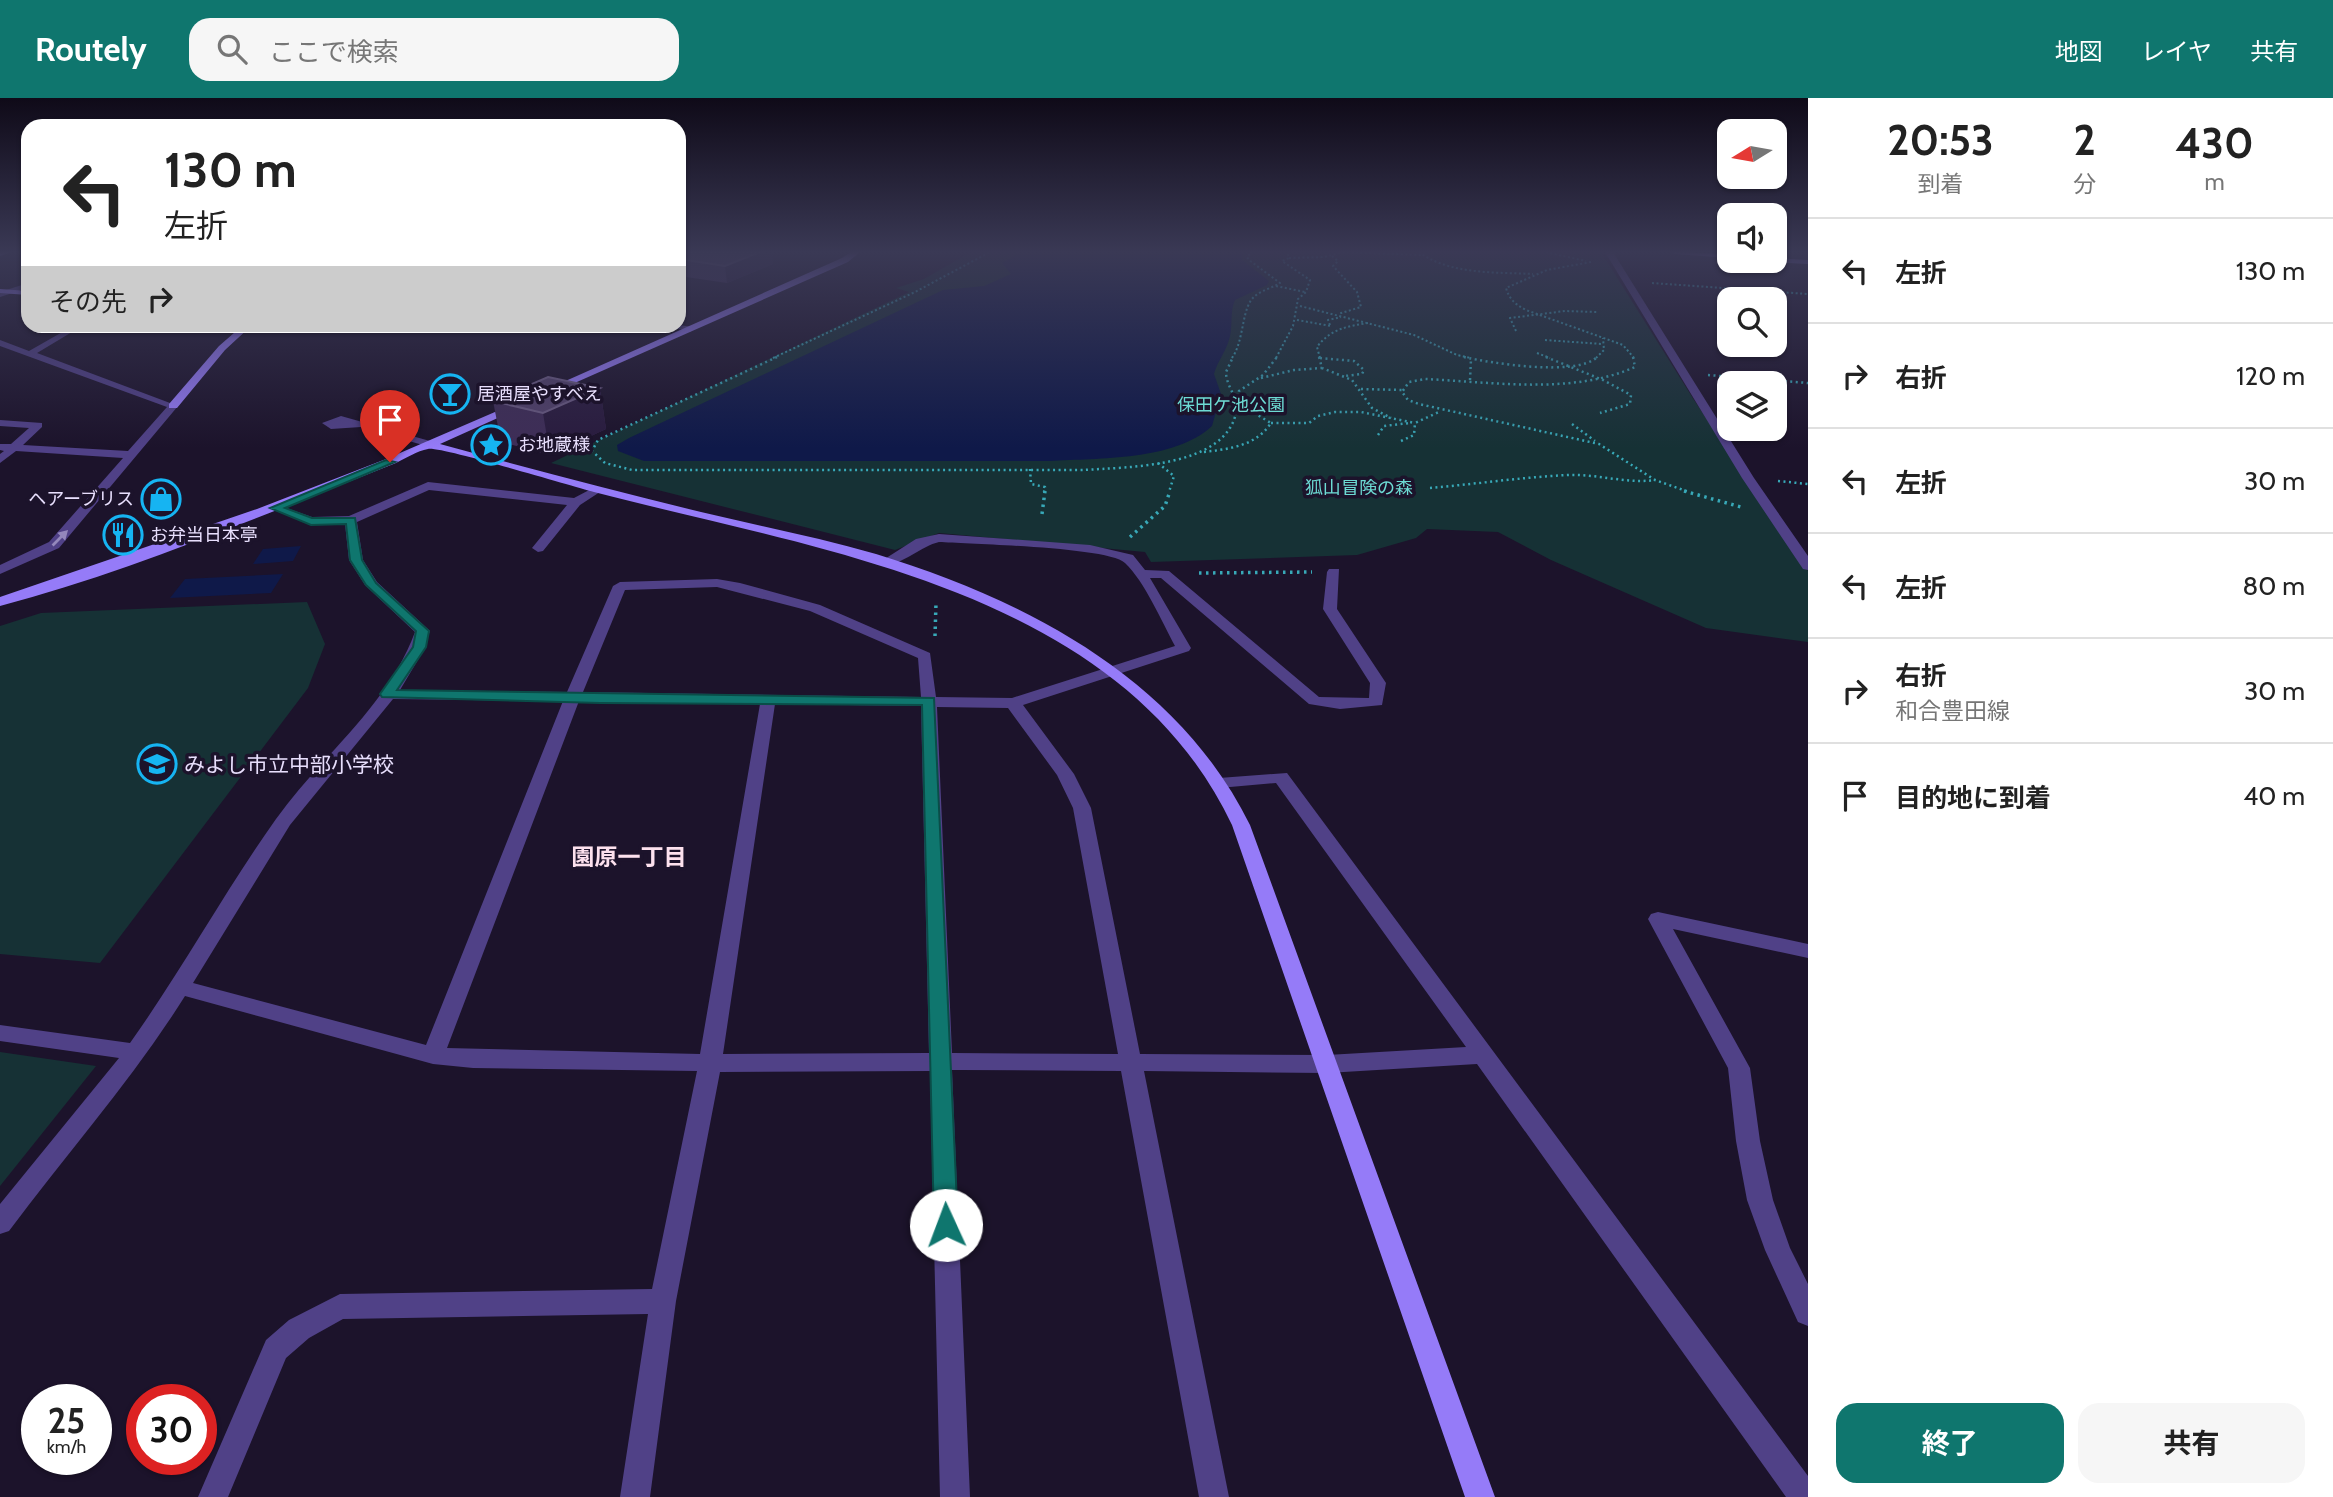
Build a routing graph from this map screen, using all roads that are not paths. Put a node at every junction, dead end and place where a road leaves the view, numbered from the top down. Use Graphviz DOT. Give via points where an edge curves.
graph roads {
  1 [pos="716,317"];
  2 [pos="1648,317"];
  3 [pos="686,328"];
  4 [pos="690,329"];
  5 [pos="686,331"];
  6 [pos="66,333"];
  7 [pos="239,333"];
  8 [pos="681,333"];
  9 [pos="0,343"];
  10 [pos="30,354"];
  11 [pos="533,398"];
  12 [pos="522,403"];
  13 [pos="173,407"];
  14 [pos="0,423"];
  15 [pos="355,424"];
  16 [pos="433,444"];
  17 [pos="6,448"];
  18 [pos="133,454"];
  19 [pos="0,460"];
  20 [pos="597,490"];
  21 [pos="576,502"];
  22 [pos="275,508"];
  23 [pos="351,520"];
  24 [pos="538,548"];
  25 [pos="887,562"];
  26 [pos="1808,566"];
  27 [pos="0,570"];
  28 [pos="1334,572"];
  29 [pos="1141,574"];
  30 [pos="0,602"];
  31 [pos="1112,671"];
  32 [pos="387,694"];
  33 [pos="572,699"];
  34 [pos="768,701"];
  35 [pos="929,701"];
  36 [pos="1013,703"];
  37 [pos="1219,783"];
  38 [pos="1808,951"];
  39 [pos="181,987"];
  40 [pos="0,1033"];
  41 [pos="137,1052"];
  42 [pos="433,1055"];
  43 [pos="1484,1055"];
  44 [pos="941,1062"];
  45 [pos="1130,1062"];
  46 [pos="710,1063"];
  47 [pos="1327,1064"];
  48 [pos="0,1223"];
  49 [pos="663,1301"];
  50 [pos="1808,1313"];
  51 [pos="213,1497"];
  52 [pos="635,1497"];
  53 [pos="955,1497"];
  54 [pos="1214,1497"];
  55 [pos="1480,1497"];
  56 [pos="1805,1497"];
  1 -- 4 [label="street"];
  2 -- 26 [label="street"];
  3 -- 4 [label="street"];
  4 -- 5 [label="street"];
  6 -- 10 [label="street"];
  7 -- 13 [label="street"];
  8 -- 11 [label="street"];
  9 -- 10 [label="street"];
  10 -- 13 [label="street"];
  12 -- 16 [label="street"];
  13 -- 18 [label="street"];
  14 -- 17 [label="street" via="38,425"];
  15 -- 16 [label="street"];
  16 -- 20 [label="street"];
  16 -- 22 [label="street"];
  17 -- 18 [label="street"];
  17 -- 19 [label="street"];
  27 -- 18 [label="street, one-way" via="54,545"];
  20 -- 21 [label="street"];
  20 -- 25 [label="street"];
  21 -- 23 [label="street" via="428,486"];
  21 -- 24 [label="street"];
  22 -- 23 [label="street" via="311,521"];
  22 -- 30 [label="street"];
  23 -- 32 [label="street" via="356,560 372,585 422,631 419,647"];
  25 -- 29 [label="street" via="921,542 939,538 1097,551 1128,558"];
  25 -- 31 [label="street" via="981,595 1055,633"];
  28 -- 29 [label="street" via="1330,609 1378,683 1376,702 1315,701 1164,574"];
  29 -- 31 [label="street" via="1184,648"];
  31 -- 36 [label="street"];
  31 -- 37 [label="street" via="1173,725"];
  32 -- 33 [label="street"];
  32 -- 39 [label="street" via="284,820"];
  33 -- 34 [label="street"];
  33 -- 35 [label="street" via="620,586 717,583 814,608 925,656"];
  33 -- 42 [label="street"];
  34 -- 35 [label="street"];
  34 -- 46 [label="street"];
  35 -- 36 [label="street"];
  35 -- 44 [label="street"];
  36 -- 45 [label="street" via="1065,774 1082,808"];
  37 -- 43 [label="street" via="1281,777"];
  37 -- 47 [label="street" via="1241,825"];
  38 -- 50 [label="street" via="1658,919 1739,1068 1760,1200"];
  39 -- 41 [label="street"];
  39 -- 42 [label="street"];
  40 -- 41 [label="street"];
  41 -- 48 [label="street"];
  42 -- 46 [label="street"];
  43 -- 47 [label="street"];
  43 -- 56 [label="street"];
  44 -- 45 [label="street"];
  44 -- 46 [label="street"];
  44 -- 53 [label="street"];
  45 -- 47 [label="street"];
  45 -- 54 [label="street"];
  46 -- 49 [label="street"];
  47 -- 55 [label="street"];
  49 -- 51 [label="street" via="340,1307 299,1329 276,1349"];
  49 -- 52 [label="street"];
}
